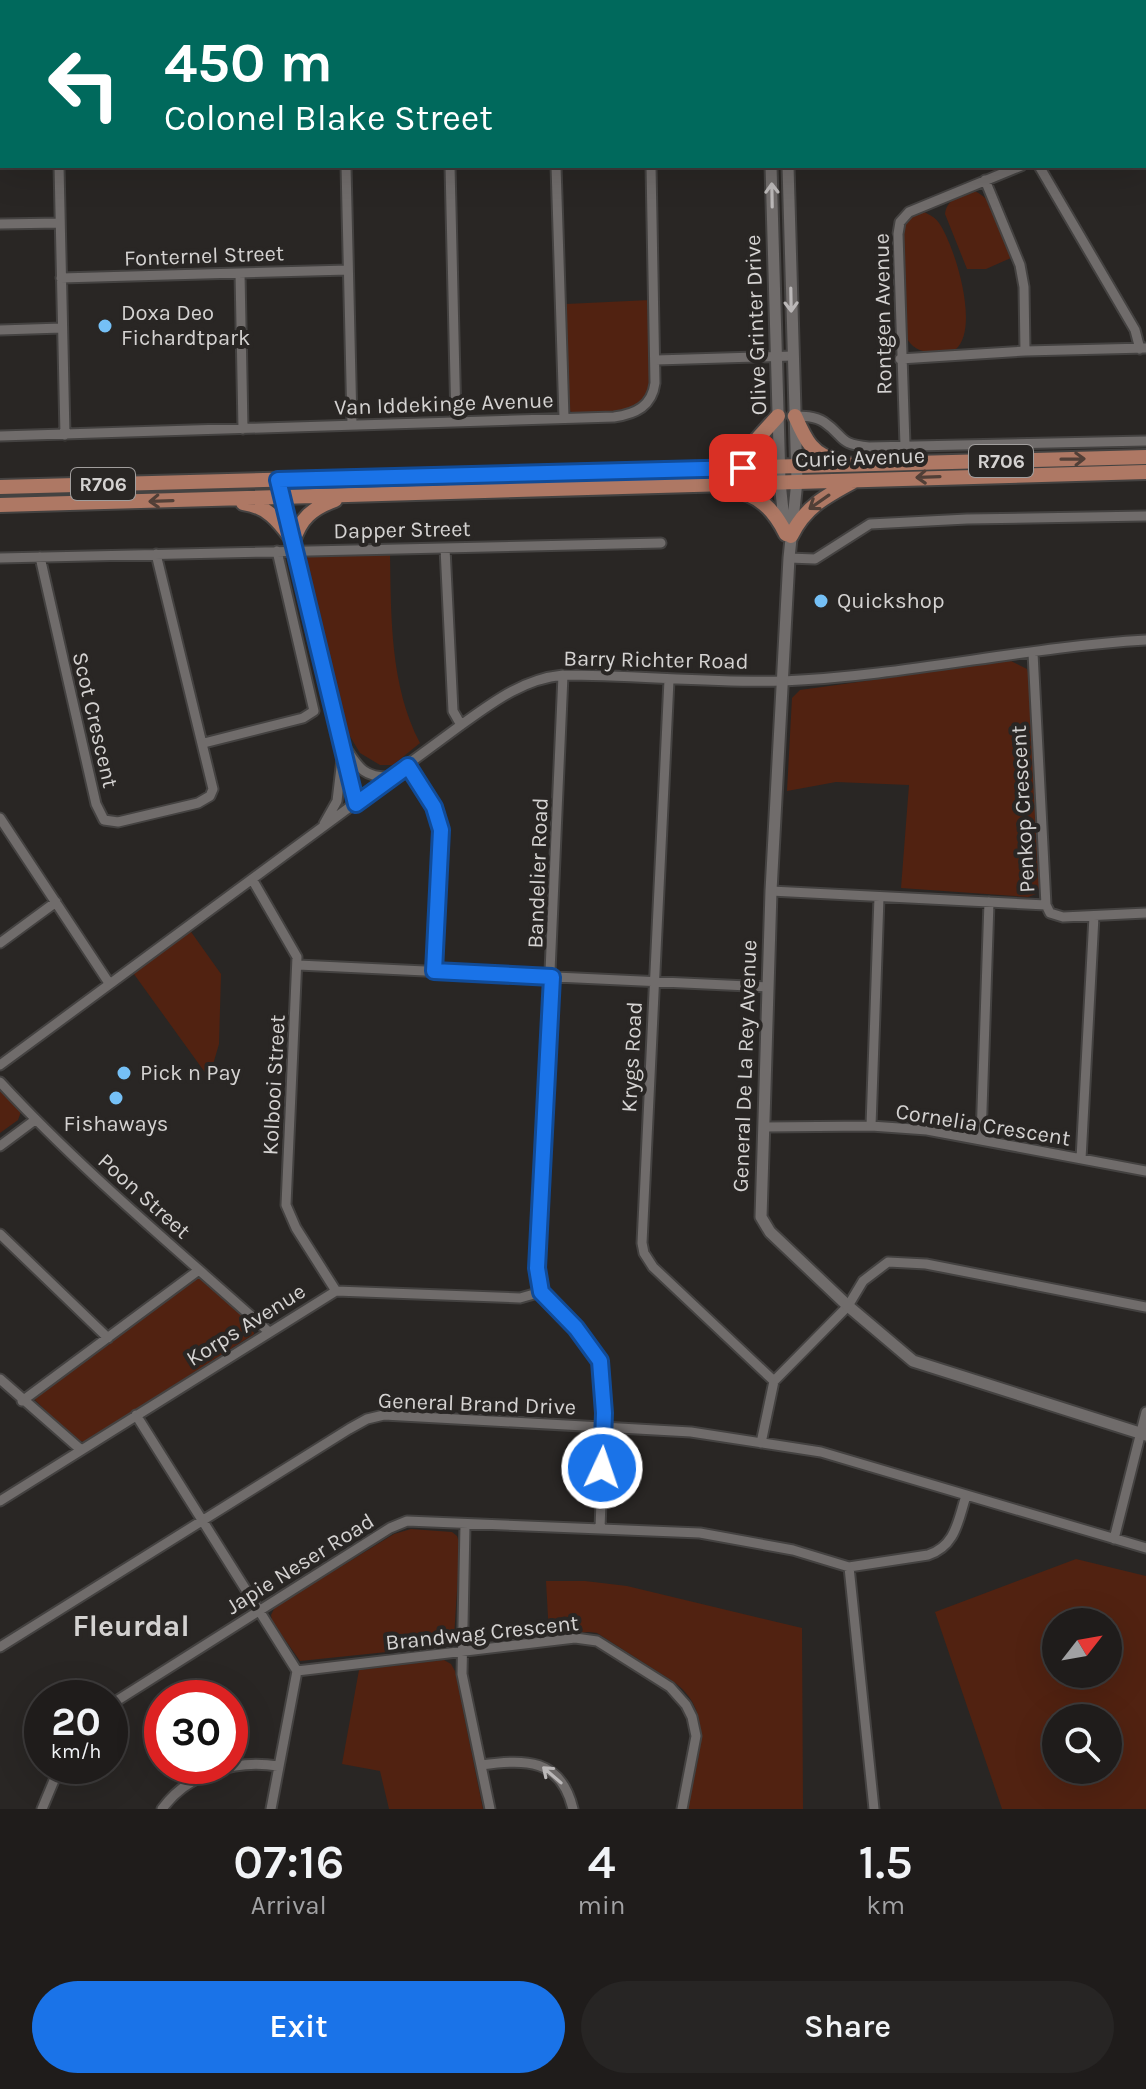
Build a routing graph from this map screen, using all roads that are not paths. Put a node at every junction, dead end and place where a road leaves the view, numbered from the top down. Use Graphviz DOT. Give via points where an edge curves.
graph roads {
  1 [pos="59,168"];
  2 [pos="346,168"];
  3 [pos="450,168"];
  4 [pos="556,168"];
  5 [pos="651,168"];
  6 [pos="771,168"];
  7 [pos="788,168"];
  8 [pos="1016,168"];
  9 [pos="1040,168"];
  10 [pos="985,180"];
  11 [pos="60,223"];
  12 [pos="0,224"];
  13 [pos="348,270"];
  14 [pos="240,273"];
  15 [pos="61,278"];
  16 [pos="62,328"];
  17 [pos="0,330"];
  18 [pos="1143,348"];
  19 [pos="1025,351"];
  20 [pos="792,356"];
  21 [pos="776,357"];
  22 [pos="900,359"];
  23 [pos="656,360"];
  24 [pos="778,416"];
  25 [pos="795,416"];
  26 [pos="564,418"];
  27 [pos="456,422"];
  28 [pos="352,424"];
  29 [pos="243,429"];
  30 [pos="65,435"];
  31 [pos="0,436"];
  32 [pos="1146,441"];
  33 [pos="905,445"];
  34 [pos="1146,457"];
  35 [pos="714,469"];
  36 [pos="857,472"];
  37 [pos="1146,472"];
  38 [pos="780,474"];
  39 [pos="797,474"];
  40 [pos="278,480"];
  41 [pos="707,484"];
  42 [pos="0,487"];
  43 [pos="371,494"];
  44 [pos="281,497"];
  45 [pos="200,499"];
  46 [pos="0,505"];
  47 [pos="1146,516"];
  48 [pos="788,535"];
  49 [pos="661,543"];
  50 [pos="293,544"];
  51 [pos="445,548"];
  52 [pos="277,551"];
  53 [pos="156,554"];
  54 [pos="40,557"];
  55 [pos="0,558"];
  56 [pos="789,558"];
  57 [pos="1146,640"];
  58 [pos="1033,653"];
  59 [pos="563,675"];
  60 [pos="669,680"];
  61 [pos="782,681"];
  62 [pos="461,725"];
  63 [pos="338,729"];
  64 [pos="204,743"];
  65 [pos="342,745"];
  66 [pos="408,766"];
  67 [pos="392,777"];
  68 [pos="356,804"];
  69 [pos="0,818"];
  70 [pos="319,830"];
  71 [pos="252,879"];
  72 [pos="771,891"];
  73 [pos="879,897"];
  74 [pos="56,902"];
  75 [pos="989,902"];
  76 [pos="1046,905"];
  77 [pos="1146,913"];
  78 [pos="1094,916"];
  79 [pos="0,943"];
  80 [pos="298,965"];
  81 [pos="434,971"];
  82 [pos="552,977"];
  83 [pos="653,981"];
  84 [pos="109,983"];
  85 [pos="767,987"];
  86 [pos="0,1065"];
  87 [pos="0,1082"];
  88 [pos="35,1120"];
  89 [pos="871,1126"];
  90 [pos="765,1127"];
  91 [pos="981,1139"];
  92 [pos="0,1146"];
  93 [pos="1081,1159"];
  94 [pos="1146,1171"];
  95 [pos="0,1234"];
  96 [pos="199,1270"];
  97 [pos="336,1291"];
  98 [pos="541,1292"];
  99 [pos="848,1306"];
  100 [pos="1146,1307"];
  101 [pos="269,1332"];
  102 [pos="108,1338"];
  103 [pos="0,1379"];
  104 [pos="774,1381"];
  105 [pos="22,1401"];
  106 [pos="1146,1412"];
  107 [pos="136,1415"];
  108 [pos="604,1426"];
  109 [pos="1143,1434"];
  110 [pos="761,1443"];
  111 [pos="80,1449"];
  112 [pos="966,1496"];
  113 [pos="0,1501"];
  114 [pos="203,1522"];
  115 [pos="465,1525"];
  116 [pos="600,1528"];
  117 [pos="1114,1539"];
  118 [pos="1146,1548"];
  119 [pos="849,1567"];
  120 [pos="260,1610"];
  121 [pos="0,1647"];
  122 [pos="461,1652"];
  123 [pos="297,1671"];
  124 [pos="128,1694"];
  125 [pos="481,1765"];
  126 [pos="278,1766"];
  127 [pos="52,1784"];
  128 [pos="42,1809"];
  129 [pos="162,1809"];
  130 [pos="271,1809"];
  131 [pos="490,1809"];
  132 [pos="573,1809"];
  133 [pos="682,1809"];
  134 [pos="874,1809"];
  1 -- 11 [label="street"];
  2 -- 13 [label="street"];
  3 -- 27 [label="street"];
  4 -- 26 [label="street"];
  5 -- 23 [label="street, Van Iddekinge Avenue"];
  21 -- 6 [label="street, Olive Grinter Drive, one-way"];
  7 -- 20 [label="street, Olive Grinter Drive, one-way"];
  8 -- 10 [label="street, Rontgen Avenue"];
  9 -- 18 [label="street"];
  10 -- 19 [label="street" via="1020,265"];
  10 -- 22 [label="street, Rontgen Avenue" via="909,212 900,222"];
  11 -- 12 [label="street"];
  11 -- 15 [label="street"];
  13 -- 14 [label="street, Fonternel Street"];
  13 -- 28 [label="street"];
  14 -- 15 [label="street, Fonternel Street"];
  14 -- 29 [label="street"];
  15 -- 16 [label="street"];
  16 -- 17 [label="street"];
  16 -- 30 [label="street"];
  18 -- 19 [label="street"];
  19 -- 22 [label="street"];
  20 -- 21 [label="street"];
  20 -- 25 [label="street, Olive Grinter Drive"];
  21 -- 23 [label="street"];
  21 -- 24 [label="street, Olive Grinter Drive"];
  22 -- 33 [label="street, Rontgen Avenue"];
  23 -- 26 [label="street, Van Iddekinge Avenue" via="653,395 642,408 614,417"];
  24 -- 25 [label="street, Curie Avenue"];
  24 -- 35 [label="main road" via="750,447"];
  24 -- 38 [label="street, Olive Grinter Drive"];
  25 -- 33 [label="street, Curie Avenue" via="825,423 851,446"];
  25 -- 36 [label="main road" via="807,444"];
  25 -- 39 [label="street, Olive Grinter Drive"];
  26 -- 27 [label="street, Van Iddekinge Avenue"];
  27 -- 28 [label="street, Van Iddekinge Avenue"];
  28 -- 29 [label="street, Van Iddekinge Avenue"];
  29 -- 30 [label="street, Van Iddekinge Avenue"];
  30 -- 31 [label="street, Van Iddekinge Avenue"];
  32 -- 33 [label="street, Curie Avenue"];
  36 -- 34 [label="main road, Curie Avenue / R706, one-way"];
  35 -- 38 [label="main road, Curie Avenue / R706"];
  35 -- 40 [label="main road, Curie Avenue / R706"];
  37 -- 36 [label="main road, Curie Avenue / R706, one-way"];
  36 -- 39 [label="main road, Curie Avenue / R706"];
  36 -- 48 [label="main road, one-way" via="817,501"];
  38 -- 39 [label="main road, Curie Avenue / R706"];
  38 -- 41 [label="main road, Curie Avenue / R706"];
  38 -- 48 [label="street, General De La Rey Avenue"];
  39 -- 48 [label="street, General De La Rey Avenue"];
  40 -- 42 [label="main road, Curie Avenue / R706"];
  40 -- 44 [label="street"];
  41 -- 43 [label="main road, Curie Avenue / R706"];
  41 -- 48 [label="main road" via="759,499"];
  43 -- 44 [label="main road, Curie Avenue / R706"];
  43 -- 50 [label="main road" via="318,506 301,522"];
  44 -- 45 [label="main road, Curie Avenue / R706"];
  44 -- 50 [label="street"];
  45 -- 46 [label="main road, Curie Avenue / R706, one-way"];
  45 -- 50 [label="main road" via="264,508"];
  47 -- 56 [label="street" via="870,524 815,559"];
  48 -- 56 [label="street, General De La Rey Avenue"];
  49 -- 51 [label="street, Dapper Street"];
  50 -- 51 [label="street, Dapper Street"];
  50 -- 52 [label="street, Dapper Street"];
  50 -- 63 [label="street"];
  51 -- 62 [label="street" via="453,711"];
  52 -- 53 [label="street, Dapper Street"];
  52 -- 64 [label="street" via="314,711"];
  53 -- 54 [label="street, Dapper Street"];
  53 -- 64 [label="street, Scot Crescent"];
  54 -- 55 [label="street, Dapper Street"];
  54 -- 64 [label="street, Scot Crescent" via="104,820 118,822 206,800 213,781"];
  56 -- 61 [label="street, General De La Rey Avenue"];
  57 -- 58 [label="street, Barry Richter Road"];
  58 -- 61 [label="street, Barry Richter Road"];
  58 -- 76 [label="street, Penkop Crescent"];
  59 -- 60 [label="street, Barry Richter Road"];
  59 -- 62 [label="street, Barry Richter Road" via="522,685"];
  59 -- 82 [label="street, Bandelier Road"];
  60 -- 61 [label="street, Barry Richter Road"];
  60 -- 83 [label="street, Krygs Road"];
  61 -- 72 [label="street, General De La Rey Avenue"];
  62 -- 66 [label="street, Barry Richter Road"];
  63 -- 65 [label="street"];
  63 -- 67 [label="street" via="363,771 376,778"];
  65 -- 68 [label="street"];
  65 -- 70 [label="street" via="337,801"];
  66 -- 67 [label="street, Barry Richter Road"];
  66 -- 81 [label="street" via="440,821"];
  67 -- 68 [label="street, Barry Richter Road"];
  68 -- 70 [label="street, Barry Richter Road"];
  69 -- 74 [label="street"];
  70 -- 71 [label="street, Barry Richter Road"];
  71 -- 80 [label="street, Kolbooi Street"];
  71 -- 84 [label="street, Barry Richter Road"];
  72 -- 73 [label="street"];
  72 -- 85 [label="street, General De La Rey Avenue"];
  73 -- 75 [label="street"];
  73 -- 89 [label="street"];
  74 -- 79 [label="street"];
  74 -- 84 [label="street"];
  75 -- 76 [label="street"];
  75 -- 91 [label="street"];
  76 -- 78 [label="street, Penkop Crescent" via="1057,916"];
  77 -- 78 [label="street, Penkop Crescent"];
  78 -- 93 [label="street"];
  80 -- 81 [label="street"];
  80 -- 97 [label="street, Kolbooi Street" via="286,1205"];
  81 -- 82 [label="street"];
  82 -- 83 [label="street"];
  82 -- 98 [label="street, Bandelier Road" via="537,1243"];
  83 -- 85 [label="street"];
  83 -- 104 [label="street, Krygs Road" via="644,1253"];
  84 -- 86 [label="street, Barry Richter Road"];
  85 -- 90 [label="street, General De La Rey Avenue"];
  87 -- 88 [label="street, Poon Street"];
  88 -- 92 [label="street"];
  88 -- 96 [label="street, Poon Street"];
  89 -- 90 [label="street, Cornelia Crescent"];
  89 -- 91 [label="street, Cornelia Crescent"];
  90 -- 99 [label="street, General De La Rey Avenue" via="763,1223"];
  91 -- 93 [label="street, Cornelia Crescent"];
  93 -- 94 [label="street, Cornelia Crescent"];
  95 -- 102 [label="street"];
  96 -- 101 [label="street, Poon Street"];
  96 -- 102 [label="street"];
  97 -- 98 [label="street, Korps Avenue" via="520,1298"];
  97 -- 101 [label="street, Korps Avenue"];
  98 -- 108 [label="street" via="600,1361"];
  99 -- 100 [label="street" via="863,1281 896,1261"];
  99 -- 104 [label="street"];
  99 -- 109 [label="street, General De La Rey Avenue" via="918,1364"];
  101 -- 107 [label="street, Korps Avenue"];
  102 -- 105 [label="street"];
  103 -- 105 [label="street"];
  104 -- 110 [label="street"];
  105 -- 111 [label="street"];
  106 -- 109 [label="street"];
  107 -- 111 [label="street, Korps Avenue"];
  107 -- 114 [label="street"];
  108 -- 110 [label="street, General Brand Drive"];
  108 -- 114 [label="street, General Brand Drive" via="384,1415 367,1419"];
  108 -- 116 [label="street"];
  109 -- 117 [label="street"];
  110 -- 112 [label="street, General Brand Drive" via="821,1452"];
  111 -- 113 [label="street, Korps Avenue"];
  112 -- 117 [label="street, General Brand Drive"];
  112 -- 119 [label="street, Japie Neser Road" via="951,1540 940,1550"];
  114 -- 120 [label="street"];
  114 -- 121 [label="street, General Brand Drive"];
  115 -- 116 [label="street, Japie Neser Road"];
  115 -- 120 [label="street, Japie Neser Road" via="399,1523"];
  115 -- 122 [label="street"];
  116 -- 119 [label="street, Japie Neser Road" via="713,1535"];
  117 -- 118 [label="street, General Brand Drive"];
  119 -- 134 [label="street"];
  120 -- 123 [label="street"];
  120 -- 124 [label="street, Japie Neser Road"];
  122 -- 123 [label="street, Brandwag Crescent"];
  122 -- 125 [label="street"];
  122 -- 133 [label="street, Brandwag Crescent" via="588,1639 670,1687 692,1717 696,1736"];
  123 -- 126 [label="street"];
  125 -- 131 [label="street"];
  132 -- 125 [label="street, one-way" via="552,1771 525,1761"];
  126 -- 129 [label="street" via="215,1770"];
  126 -- 130 [label="street"];
  127 -- 128 [label="street"];
}
